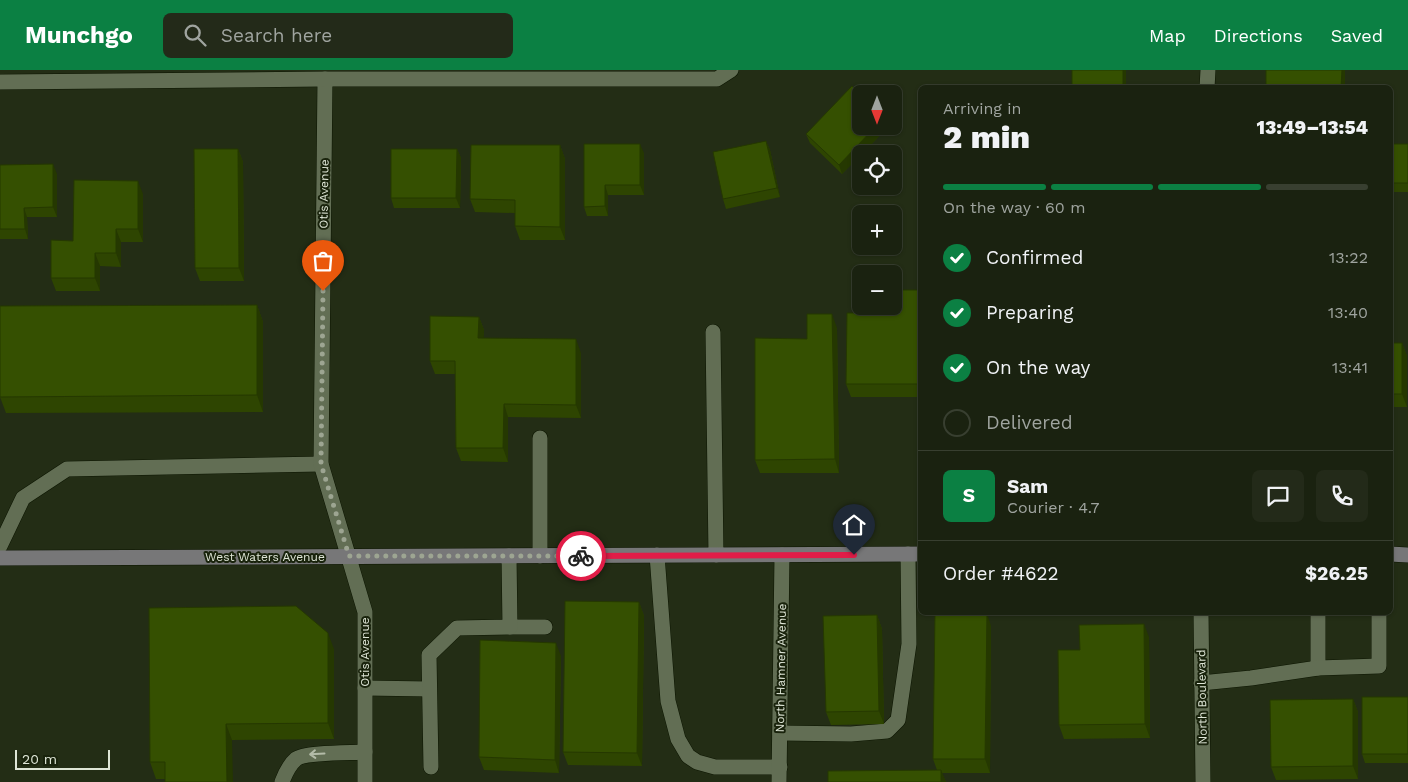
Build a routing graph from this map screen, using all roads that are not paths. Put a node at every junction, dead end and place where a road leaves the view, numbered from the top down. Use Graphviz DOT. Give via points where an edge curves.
graph roads {
  1 [pos="731,70"];
  2 [pos="1208,70"];
  3 [pos="325,79"];
  4 [pos="0,82"];
  5 [pos="1207,85"];
  6 [pos="713,332"];
  7 [pos="540,438"];
  8 [pos="321,464"];
  9 [pos="0,546"];
  10 [pos="914,554"];
  11 [pos="1393,554"];
  12 [pos="1408,554"];
  13 [pos="782,555"];
  14 [pos="349,556"];
  15 [pos="509,556"];
  16 [pos="540,556"];
  17 [pos="657,556"];
  18 [pos="716,556"];
  19 [pos="0,558"];
  20 [pos="1201,615"];
  21 [pos="1318,615"];
  22 [pos="1379,615"];
  23 [pos="510,627"];
  24 [pos="545,627"];
  25 [pos="1318,668"];
  26 [pos="1201,683"];
  27 [pos="365,688"];
  28 [pos="429,689"];
  29 [pos="780,732"];
  30 [pos="365,752"];
  31 [pos="431,767"];
  32 [pos="780,775"];
  33 [pos="282,782"];
  34 [pos="365,782"];
  35 [pos="1203,782"];
  1 -- 3 [label="street" via="716,79"];
  2 -- 5 [label="street"];
  3 -- 4 [label="street"];
  3 -- 8 [label="street, Otis Avenue"];
  6 -- 18 [label="street"];
  7 -- 16 [label="street"];
  8 -- 9 [label="street" via="66,468 23,498"];
  8 -- 14 [label="street, Otis Avenue"];
  10 -- 13 [label="main road, West Waters Avenue"];
  10 -- 29 [label="street" via="909,644 898,720 887,732"];
  11 -- 12 [label="main road"];
  13 -- 18 [label="main road, West Waters Avenue"];
  13 -- 29 [label="street, North Hamner Avenue"];
  14 -- 15 [label="main road, West Waters Avenue"];
  14 -- 19 [label="main road, West Waters Avenue"];
  14 -- 27 [label="street, Otis Avenue" via="365,612"];
  15 -- 16 [label="main road, West Waters Avenue"];
  15 -- 23 [label="street"];
  16 -- 17 [label="main road, West Waters Avenue"];
  17 -- 18 [label="main road, West Waters Avenue"];
  17 -- 32 [label="street" via="668,702 678,739 688,756 697,762"];
  20 -- 26 [label="street, North Boulevard"];
  21 -- 25 [label="street"];
  22 -- 25 [label="street" via="1379,666"];
  23 -- 24 [label="street"];
  23 -- 28 [label="street" via="456,628 429,654"];
  25 -- 26 [label="street"];
  26 -- 35 [label="street, North Boulevard"];
  27 -- 28 [label="street"];
  27 -- 30 [label="street, Otis Avenue"];
  28 -- 31 [label="street"];
  29 -- 32 [label="street, North Hamner Avenue"];
  30 -- 33 [label="street, one-way" via="297,758"];
  30 -- 34 [label="street, Otis Avenue"];
}
